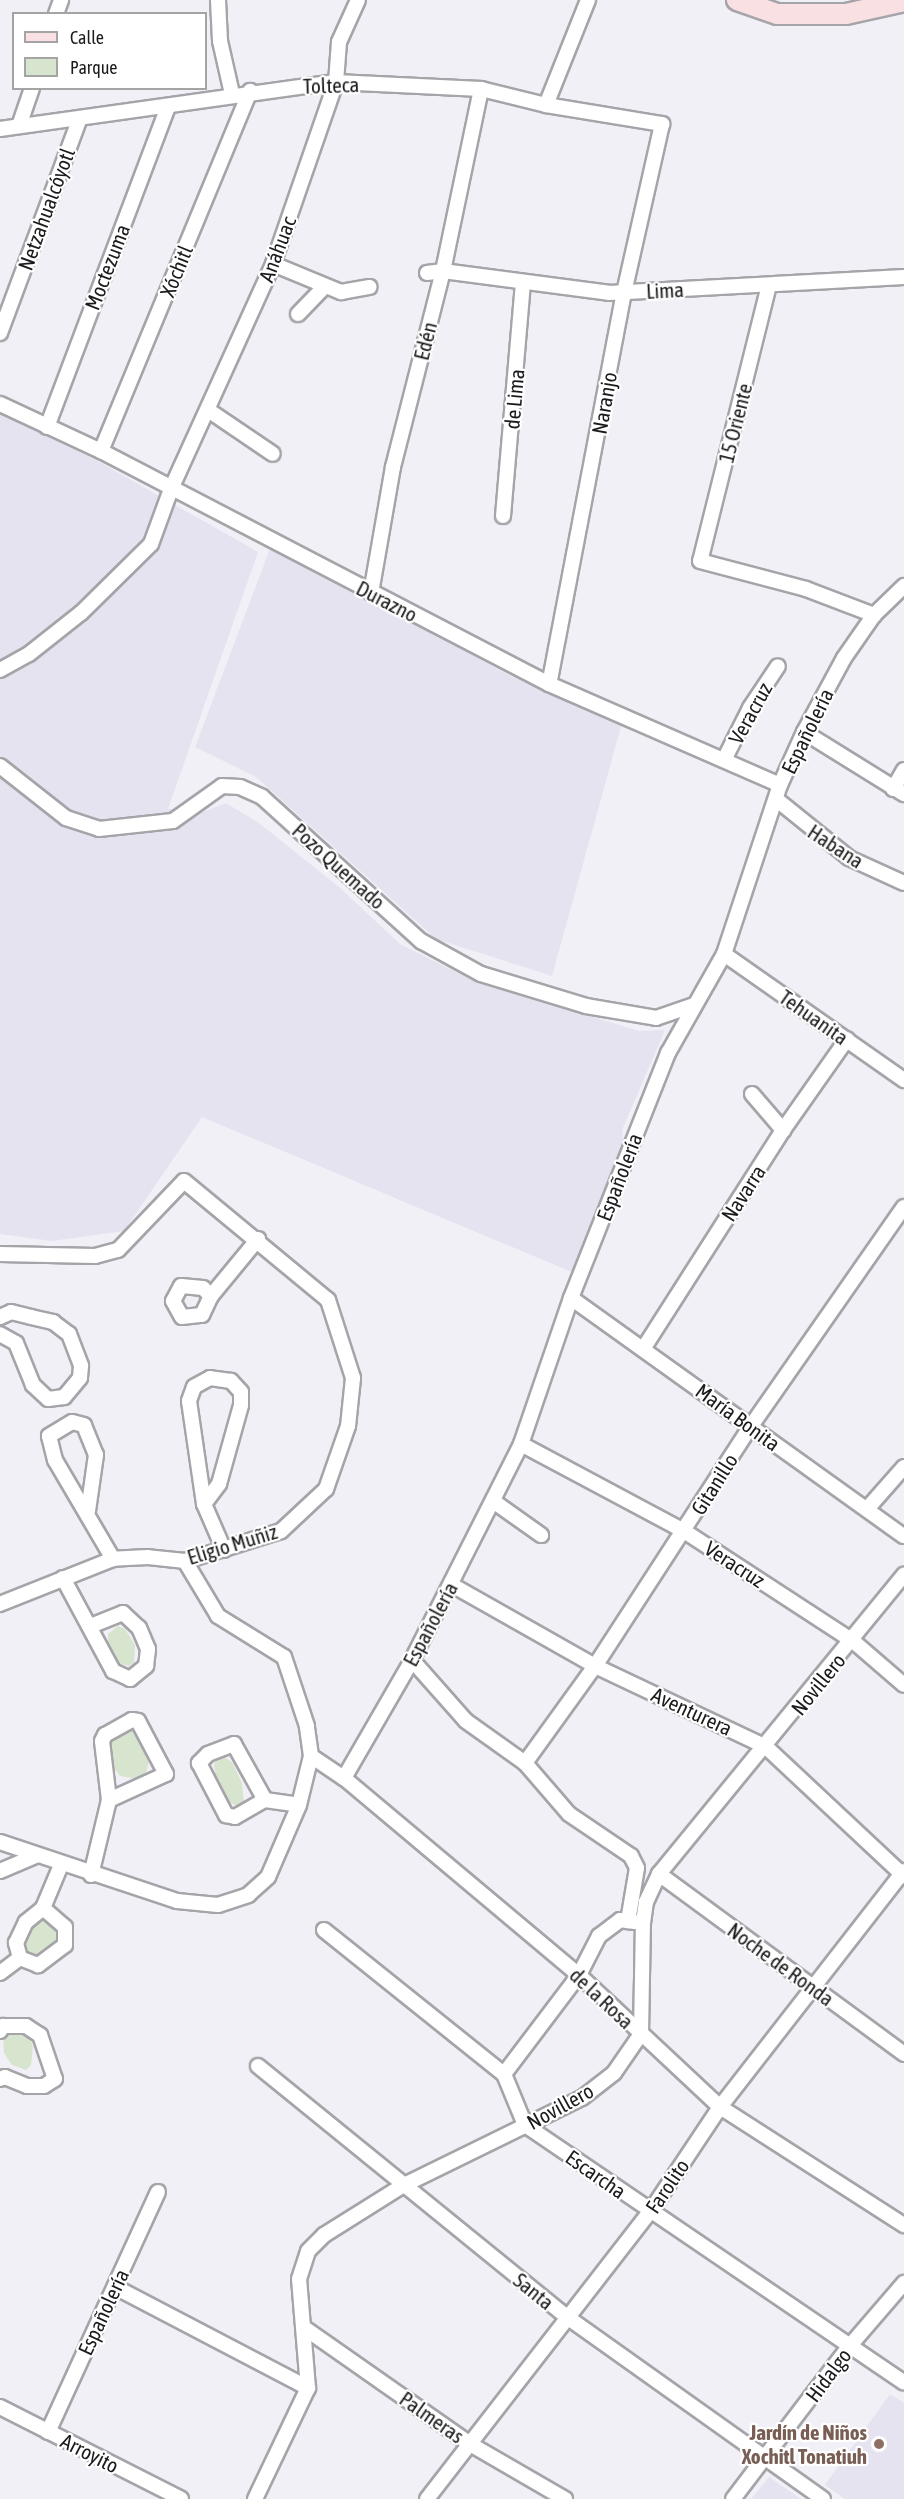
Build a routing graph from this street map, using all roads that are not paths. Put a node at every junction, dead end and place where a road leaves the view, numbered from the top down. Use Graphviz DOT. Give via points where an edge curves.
graph roads {
  1 [pos="218,0"];
  2 [pos="358,0"];
  3 [pos="588,0"];
  4 [pos="737,0"];
  5 [pos="904,1"];
  6 [pos="882,4"];
  7 [pos="336,82"];
  8 [pos="481,89"];
  9 [pos="31,90"];
  10 [pos="250,91"];
  11 [pos="232,94"];
  12 [pos="546,105"];
  13 [pos="168,107"];
  14 [pos="80,118"];
  15 [pos="662,124"];
  16 [pos="19,126"];
  17 [pos="0,129"];
  18 [pos="273,264"];
  19 [pos="444,271"];
  20 [pos="427,273"];
  21 [pos="904,277"];
  22 [pos="523,282"];
  23 [pos="769,285"];
  24 [pos="370,287"];
  25 [pos="323,288"];
  26 [pos="624,292"];
  27 [pos="298,314"];
  28 [pos="0,333"];
  29 [pos="0,404"];
  30 [pos="208,410"];
  31 [pos="47,427"];
  32 [pos="101,452"];
  33 [pos="273,454"];
  34 [pos="171,489"];
  35 [pos="503,516"];
  36 [pos="904,586"];
  37 [pos="371,593"];
  38 [pos="874,615"];
  39 [pos="778,666"];
  40 [pos="0,670"];
  41 [pos="549,684"];
  42 [pos="804,732"];
  43 [pos="724,760"];
  44 [pos="0,766"];
  45 [pos="904,770"];
  46 [pos="780,785"];
  47 [pos="898,792"];
  48 [pos="776,799"];
  49 [pos="904,883"];
  50 [pos="724,954"];
  51 [pos="693,1005"];
  52 [pos="847,1040"];
  53 [pos="904,1080"];
  54 [pos="752,1094"];
  55 [pos="783,1130"];
  56 [pos="904,1207"];
  57 [pos="258,1239"];
  58 [pos="0,1254"];
  59 [pos="211,1296"];
  60 [pos="572,1298"];
  61 [pos="0,1317"];
  62 [pos="0,1334"];
  63 [pos="643,1348"];
  64 [pos="751,1426"];
  65 [pos="521,1444"];
  66 [pos="904,1467"];
  67 [pos="493,1501"];
  68 [pos="204,1504"];
  69 [pos="867,1509"];
  70 [pos="88,1511"];
  71 [pos="684,1531"];
  72 [pos="541,1535"];
  73 [pos="904,1536"];
  74 [pos="224,1550"];
  75 [pos="113,1559"];
  76 [pos="185,1561"];
  77 [pos="904,1575"];
  78 [pos="63,1578"];
  79 [pos="452,1585"];
  80 [pos="1,1600"];
  81 [pos="91,1626"];
  82 [pos="854,1641"];
  83 [pos="412,1660"];
  84 [pos="595,1666"];
  85 [pos="904,1685"];
  86 [pos="766,1747"];
  87 [pos="311,1756"];
  88 [pos="525,1763"];
  89 [pos="344,1778"];
  90 [pos="109,1800"];
  91 [pos="265,1800"];
  92 [pos="298,1804"];
  93 [pos="0,1842"];
  94 [pos="36,1856"];
  95 [pos="61,1865"];
  96 [pos="0,1871"];
  97 [pos="659,1874"];
  98 [pos="903,1874"];
  99 [pos="91,1875"];
  100 [pos="43,1908"];
  101 [pos="628,1921"];
  102 [pos="643,1923"];
  103 [pos="324,1930"];
  104 [pos="20,1958"];
  105 [pos="0,1974"];
  106 [pos="579,1976"];
  107 [pos="813,1988"];
  108 [pos="1,2024"];
  109 [pos="641,2034"];
  110 [pos="904,2054"];
  111 [pos="258,2066"];
  112 [pos="2,2074"];
  113 [pos="504,2074"];
  114 [pos="720,2107"];
  115 [pos="525,2125"];
  116 [pos="402,2186"];
  117 [pos="158,2192"];
  118 [pos="650,2212"];
  119 [pos="904,2225"];
  120 [pos="904,2283"];
  121 [pos="114,2287"];
  122 [pos="567,2317"];
  123 [pos="303,2327"];
  124 [pos="848,2348"];
  125 [pos="904,2383"];
  126 [pos="308,2388"];
  127 [pos="0,2407"];
  128 [pos="48,2432"];
  129 [pos="470,2444"];
  130 [pos="764,2460"];
  131 [pos="181,2499"];
  132 [pos="255,2499"];
  133 [pos="427,2499"];
  134 [pos="565,2499"];
  135 [pos="733,2499"];
  136 [pos="823,2499"];
  1 -- 11 [label="street" via="220,40"];
  2 -- 7 [label="street, Anáhuac" via="339,42"];
  3 -- 12 [label="street"];
  4 -- 6 [label="main road" via="777,14 846,14"];
  5 -- 6 [label="main road"];
  7 -- 8 [label="street, Tolteca"];
  7 -- 10 [label="street, Tolteca"];
  7 -- 18 [label="street, Anáhuac"];
  8 -- 12 [label="street, Tolteca"];
  8 -- 19 [label="street, Edén"];
  9 -- 16 [label="street"];
  10 -- 11 [label="street, Tolteca"];
  10 -- 32 [label="street, Xóchitl"];
  11 -- 13 [label="street, Tolteca"];
  12 -- 15 [label="street, Tolteca"];
  13 -- 14 [label="street, Tolteca"];
  13 -- 31 [label="street, Moctezuma"];
  14 -- 16 [label="street, Tolteca"];
  14 -- 28 [label="street, Netzahualcóyotl"];
  15 -- 26 [label="street, Naranjo"];
  16 -- 17 [label="street, Tolteca"];
  18 -- 25 [label="street"];
  18 -- 30 [label="street, Anáhuac"];
  19 -- 20 [label="street, Lima"];
  19 -- 22 [label="street, Lima"];
  19 -- 37 [label="street, Edén" via="393,467"];
  21 -- 23 [label="street, Lima"];
  22 -- 26 [label="street, Lima"];
  22 -- 35 [label="street, de Lima"];
  23 -- 26 [label="street, Lima"];
  23 -- 38 [label="street, 15 Oriente" via="700,561 806,589"];
  24 -- 25 [label="street" via="341,292"];
  25 -- 27 [label="street"];
  26 -- 41 [label="street, Naranjo"];
  29 -- 31 [label="street, Durazno"];
  30 -- 33 [label="street"];
  30 -- 34 [label="street, Anáhuac"];
  31 -- 32 [label="street, Durazno"];
  32 -- 34 [label="street, Durazno"];
  34 -- 37 [label="street, Durazno"];
  34 -- 40 [label="street, Anáhuac" via="150,544 81,613 28,654"];
  36 -- 38 [label="street, Españolería"];
  37 -- 41 [label="street, Durazno"];
  38 -- 42 [label="street, Españolería" via="844,658"];
  39 -- 43 [label="street, Veracruz" via="750,708"];
  41 -- 43 [label="street, Durazno"];
  42 -- 46 [label="street, Españolería"];
  42 -- 47 [label="street"];
  43 -- 46 [label="street, Durazno"];
  44 -- 51 [label="street, Pozo Quemado" via="66,818 99,829 173,821 222,786 240,787 262,797 421,941 481,974 586,1006 656,1017"];
  45 -- 47 [label="street"];
  46 -- 48 [label="street, Españolería"];
  48 -- 49 [label="street, Habana" via="849,858"];
  48 -- 50 [label="street, Españolería"];
  50 -- 51 [label="street, Españolería" via="705,992"];
  50 -- 52 [label="street, Tehuanita"];
  51 -- 60 [label="street, Españolería" via="668,1053"];
  52 -- 53 [label="street, Tehuanita"];
  52 -- 55 [label="street, Navarra"];
  54 -- 55 [label="street"];
  55 -- 63 [label="street, Navarra"];
  56 -- 64 [label="street, Gitanillo"];
  57 -- 58 [label="street, Eligio Muñiz" via="184,1181 118,1250 95,1257"];
  57 -- 59 [label="street" via="236,1271"];
  57 -- 74 [label="street, Eligio Muñiz" via="328,1300 353,1378 352,1390 348,1426 326,1489 281,1532"];
  60 -- 63 [label="street, María Bonita"];
  60 -- 65 [label="street, Españolería"];
  61 -- 62 [label="street" via="11,1312 53,1322 69,1334 81,1366 80,1378 64,1397 48,1399 33,1385 16,1343"];
  63 -- 64 [label="street, María Bonita"];
  64 -- 69 [label="street, María Bonita"];
  64 -- 71 [label="street, Gitanillo"];
  65 -- 67 [label="street, Españolería"];
  65 -- 71 [label="street, Veracruz"];
  66 -- 69 [label="street"];
  67 -- 72 [label="street"];
  67 -- 79 [label="street, Españolería"];
  68 -- 68 [label="street" via="219,1484 241,1405 241,1392 231,1381 210,1378 194,1387 189,1401"];
  68 -- 74 [label="street"];
  69 -- 73 [label="street, María Bonita"];
  70 -- 70 [label="street" via="96,1455 84,1425 72,1422 49,1436 55,1460"];
  70 -- 75 [label="street"];
  71 -- 82 [label="street, Veracruz"];
  71 -- 84 [label="street, Gitanillo"];
  74 -- 76 [label="street, Eligio Muñiz"];
  75 -- 76 [label="street, Eligio Muñiz"];
  75 -- 78 [label="street, Eligio Muñiz"];
  76 -- 87 [label="street" via="218,1616 284,1657 307,1726"];
  77 -- 82 [label="street, Novillero"];
  78 -- 80 [label="street, Eligio Muñiz"];
  78 -- 81 [label="street"];
  79 -- 83 [label="street, Españolería"];
  79 -- 84 [label="street, Aventurera"];
  81 -- 81 [label="street" via="123,1613 144,1639 148,1649 146,1666 130,1679 113,1671 99,1652"];
  82 -- 85 [label="street, Veracruz"];
  82 -- 86 [label="street, Novillero"];
  83 -- 88 [label="street" via="466,1721"];
  83 -- 89 [label="street, Españolería"];
  84 -- 86 [label="street, Aventurera"];
  84 -- 88 [label="street, Gitanillo"];
  86 -- 97 [label="street, Novillero"];
  86 -- 98 [label="street, Aventurera"];
  87 -- 89 [label="street, de la Rosa"];
  87 -- 92 [label="street"];
  88 -- 101 [label="street" via="570,1814 631,1856 637,1868"];
  89 -- 106 [label="street, de la Rosa"];
  90 -- 90 [label="street" via="166,1774 138,1721 132,1720 102,1740"];
  90 -- 99 [label="street"];
  91 -- 91 [label="street" via="234,1744 208,1754 200,1763 226,1815 235,1817"];
  91 -- 92 [label="street"];
  92 -- 99 [label="street" via="268,1877 248,1895 218,1905 177,1901"];
  93 -- 94 [label="street"];
  94 -- 95 [label="street"];
  94 -- 96 [label="street"];
  95 -- 99 [label="street"];
  95 -- 100 [label="street"];
  97 -- 102 [label="street, Novillero" via="646,1902"];
  97 -- 107 [label="street, Noche de Ronda"];
  98 -- 107 [label="street, Farolito"];
  100 -- 104 [label="street" via="26,1922 16,1943"];
  100 -- 104 [label="street" via="65,1927 65,1945 38,1965"];
  101 -- 102 [label="street"];
  101 -- 106 [label="street" via="620,1920 599,1936"];
  102 -- 109 [label="street, Novillero"];
  103 -- 113 [label="street"];
  104 -- 105 [label="street"];
  106 -- 109 [label="street, de la Rosa"];
  106 -- 113 [label="street"];
  107 -- 110 [label="street, Noche de Ronda"];
  107 -- 114 [label="street, Farolito"];
  108 -- 112 [label="street" via="26,2026 40,2035 55,2079 44,2086 27,2086"];
  109 -- 114 [label="street, de la Rosa"];
  109 -- 115 [label="street, Novillero" via="614,2073 582,2098"];
  111 -- 116 [label="street, Santa"];
  113 -- 115 [label="street"];
  114 -- 118 [label="street, Farolito"];
  114 -- 119 [label="street, de la Rosa"];
  115 -- 116 [label="street, Novillero"];
  115 -- 118 [label="street, Escarcha"];
  116 -- 122 [label="street, Santa"];
  116 -- 123 [label="street, Novillero" via="324,2235 308,2252 299,2279"];
  117 -- 121 [label="street, Españolería"];
  118 -- 122 [label="street, Farolito"];
  118 -- 124 [label="street, Escarcha"];
  120 -- 124 [label="street, Hidalgo"];
  121 -- 126 [label="street"];
  121 -- 128 [label="street, Españolería"];
  122 -- 129 [label="street, Farolito"];
  122 -- 130 [label="street, Santa"];
  123 -- 126 [label="street, Novillero"];
  123 -- 129 [label="street, Palmeras"];
  124 -- 125 [label="street, Escarcha"];
  124 -- 130 [label="street, Hidalgo"];
  126 -- 132 [label="street"];
  127 -- 128 [label="street, Arroyito"];
  128 -- 131 [label="street, Arroyito"];
  129 -- 133 [label="street, Farolito"];
  129 -- 134 [label="street, Palmeras"];
  130 -- 135 [label="street, Hidalgo"];
  130 -- 136 [label="street, Santa"];
}
